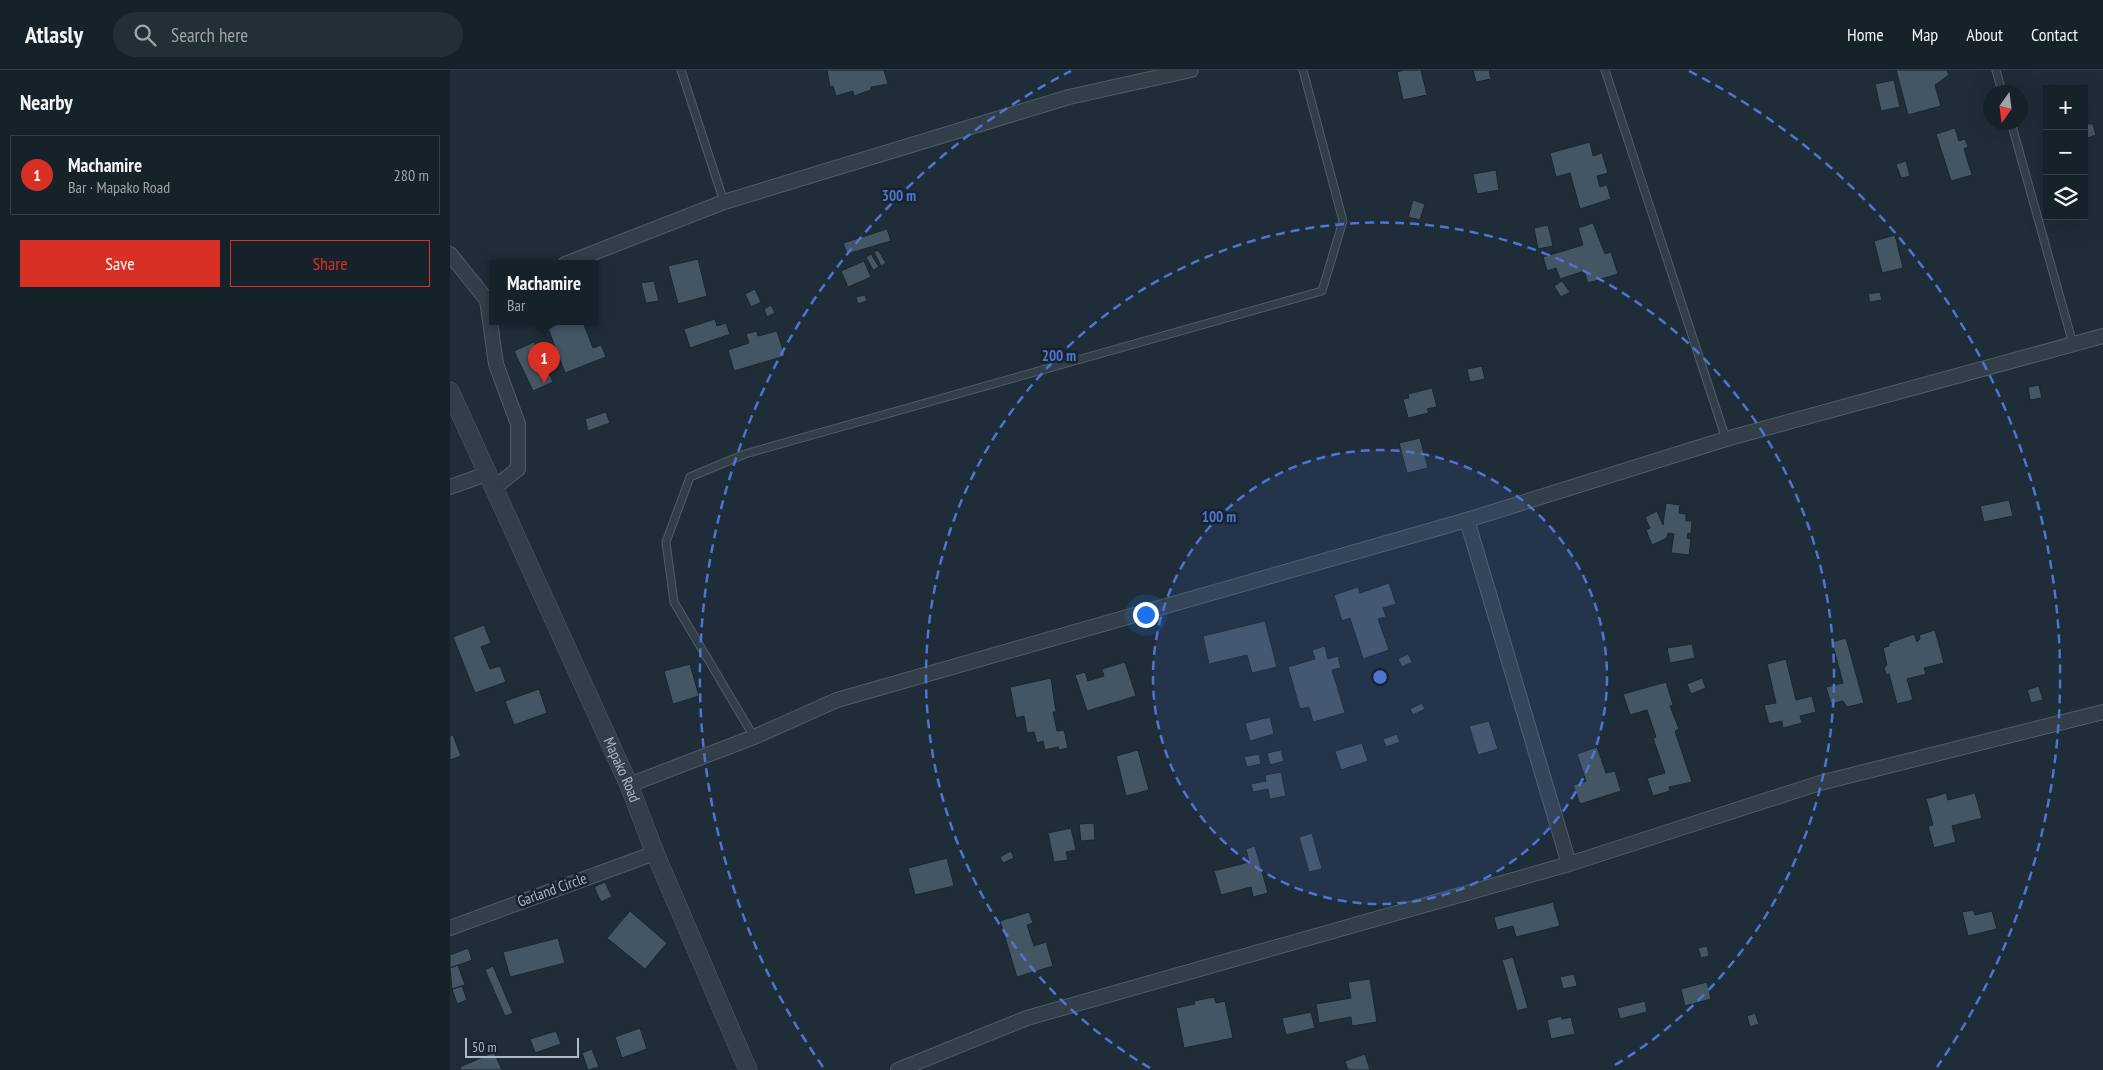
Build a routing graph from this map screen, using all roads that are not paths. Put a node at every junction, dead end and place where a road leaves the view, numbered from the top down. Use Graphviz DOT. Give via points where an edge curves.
graph roads {
  1 [pos="681,70"];
  2 [pos="1192,70"];
  3 [pos="1303,70"];
  4 [pos="1605,70"];
  5 [pos="1996,70"];
  6 [pos="2000,85"];
  7 [pos="2013,130"];
  8 [pos="724,202"];
  9 [pos="450,254"];
  10 [pos="575,260"];
  11 [pos="489,297"];
  12 [pos="492,325"];
  13 [pos="2103,336"];
  14 [pos="2073,344"];
  15 [pos="450,391"];
  16 [pos="1726,439"];
  17 [pos="492,480"];
  18 [pos="450,487"];
  19 [pos="1467,520"];
  20 [pos="2103,712"];
  21 [pos="754,737"];
  22 [pos="629,786"];
  23 [pos="655,853"];
  24 [pos="1569,864"];
  25 [pos="450,928"];
  26 [pos="748,1070"];
  27 [pos="898,1070"];
  1 -- 8 [label="lane"];
  2 -- 8 [label="street" via="1068,97"];
  3 -- 21 [label="lane" via="1343,221 1322,291 745,454 690,478 666,542 674,602"];
  4 -- 16 [label="lane"];
  5 -- 6 [label="lane"];
  7 -- 14 [label="lane"];
  8 -- 10 [label="street"];
  9 -- 11 [label="street"];
  12 -- 17 [label="street" via="496,364 518,424 518,469"];
  13 -- 14 [label="street"];
  14 -- 16 [label="street"];
  15 -- 17 [label="street, Mapako Road"];
  16 -- 19 [label="street"];
  17 -- 18 [label="street"];
  17 -- 22 [label="street, Mapako Road"];
  19 -- 21 [label="street" via="837,700"];
  19 -- 24 [label="street"];
  20 -- 24 [label="street" via="1820,782"];
  21 -- 22 [label="street"];
  22 -- 23 [label="street, Mapako Road"];
  23 -- 25 [label="street, Garland Circle"];
  23 -- 26 [label="street, Mapako Road"];
  24 -- 27 [label="street" via="1027,1018"];
}
